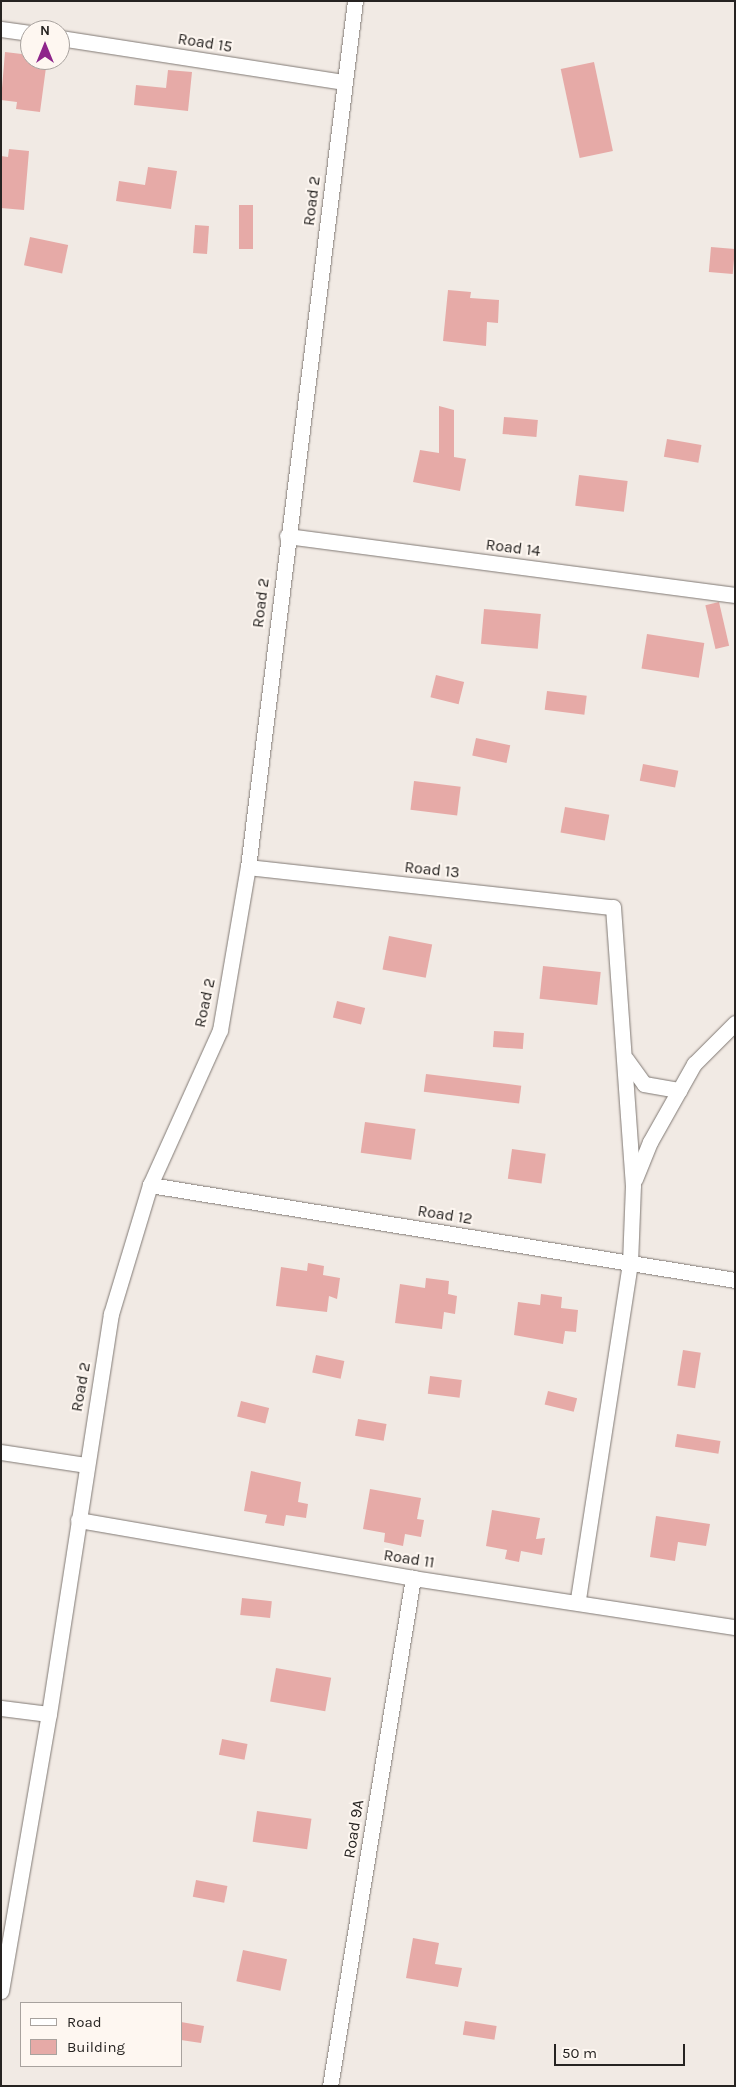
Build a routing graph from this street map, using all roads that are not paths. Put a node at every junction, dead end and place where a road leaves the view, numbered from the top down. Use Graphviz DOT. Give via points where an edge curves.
graph roads {
  1 [pos="355,1"];
  2 [pos="1,29"];
  3 [pos="20,32"];
  4 [pos="70,40"];
  5 [pos="345,82"];
  6 [pos="287,536"];
  7 [pos="735,595"];
  8 [pos="248,867"];
  9 [pos="735,1023"];
  10 [pos="626,1059"];
  11 [pos="679,1090"];
  12 [pos="150,1185"];
  13 [pos="633,1185"];
  14 [pos="630,1263"];
  15 [pos="735,1280"];
  16 [pos="1,1452"];
  17 [pos="86,1465"];
  18 [pos="78,1520"];
  19 [pos="413,1578"];
  20 [pos="578,1600"];
  21 [pos="735,1627"];
  22 [pos="1,1708"];
  23 [pos="49,1714"];
  24 [pos="1,1991"];
  25 [pos="330,2086"];
  1 -- 5 [label="street, Road 2"];
  2 -- 3 [label="street"];
  4 -- 5 [label="street, Road 15"];
  5 -- 6 [label="street, Road 2"];
  6 -- 7 [label="street, Road 14"];
  6 -- 8 [label="street, Road 2"];
  8 -- 10 [label="street, Road 13" via="613,907"];
  8 -- 12 [label="street, Road 2" via="220,1030"];
  9 -- 11 [label="street" via="694,1064"];
  10 -- 11 [label="street" via="644,1084"];
  10 -- 13 [label="street"];
  11 -- 13 [label="street" via="650,1142"];
  12 -- 14 [label="street, Road 12"];
  12 -- 17 [label="street, Road 2" via="111,1314"];
  13 -- 14 [label="street"];
  14 -- 15 [label="street, Road 12"];
  14 -- 20 [label="street"];
  16 -- 17 [label="street"];
  17 -- 18 [label="street, Road 2"];
  18 -- 19 [label="street, Road 11"];
  18 -- 23 [label="street, Road 2"];
  19 -- 20 [label="street, Road 11"];
  19 -- 25 [label="street, Road 9A"];
  20 -- 21 [label="street, Road 11"];
  22 -- 23 [label="street"];
  23 -- 24 [label="street, Road 2"];
}
